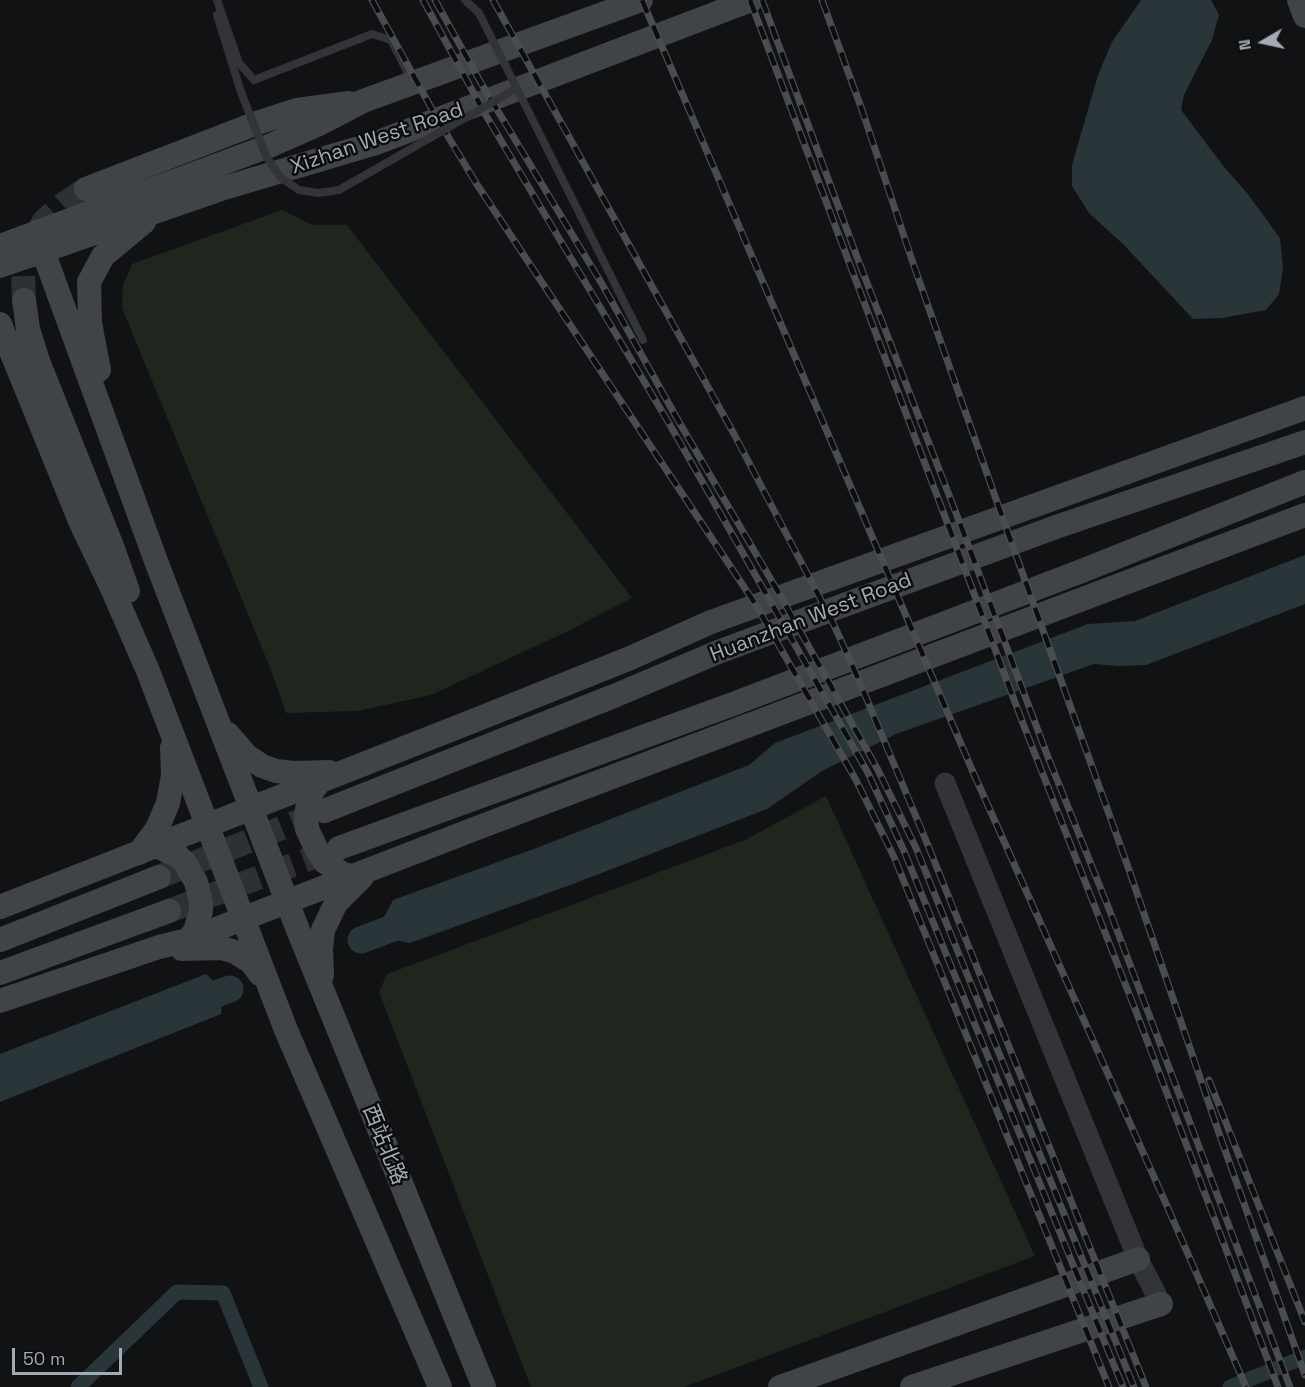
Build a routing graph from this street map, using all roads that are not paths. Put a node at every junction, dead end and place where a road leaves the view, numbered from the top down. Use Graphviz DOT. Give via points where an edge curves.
graph roads {
  1 [pos="212,0"];
  2 [pos="217,0"];
  3 [pos="465,0"];
  4 [pos="641,0"];
  5 [pos="751,0"];
  6 [pos="1299,0"];
  7 [pos="1305,16"];
  8 [pos="413,83"];
  9 [pos="512,91"];
  10 [pos="363,101"];
  11 [pos="291,136"];
  12 [pos="299,166"];
  13 [pos="86,189"];
  14 [pos="158,211"];
  15 [pos="40,242"];
  16 [pos="0,246"];
  17 [pos="0,266"];
  18 [pos="24,300"];
  19 [pos="0,324"];
  20 [pos="643,340"];
  21 [pos="6,350"];
  22 [pos="1305,408"];
  23 [pos="1305,442"];
  24 [pos="113,444"];
  25 [pos="1305,482"];
  26 [pos="1305,515"];
  27 [pos="148,671"];
  28 [pos="215,716"];
  29 [pos="168,722"];
  30 [pos="346,771"];
  31 [pos="319,782"];
  32 [pos="945,783"];
  33 [pos="251,809"];
  34 [pos="324,811"];
  35 [pos="208,826"];
  36 [pos="339,848"];
  37 [pos="147,850"];
  38 [pos="362,873"];
  39 [pos="159,877"];
  40 [pos="287,902"];
  41 [pos="0,907"];
  42 [pos="169,911"];
  43 [pos="244,919"];
  44 [pos="0,940"];
  45 [pos="188,940"];
  46 [pos="159,947"];
  47 [pos="0,973"];
  48 [pos="0,1001"];
  49 [pos="326,1002"];
  50 [pos="276,1004"];
  51 [pos="1138,1259"];
  52 [pos="1161,1304"];
  53 [pos="440,1387"];
  54 [pos="484,1387"];
  55 [pos="780,1387"];
  56 [pos="912,1387"];
  1 -- 9 [label="lane, bridge" via="266,156 280,177 299,190 339,190"];
  2 -- 8 [label="lane" via="239,63 254,80 372,34 391,40"];
  3 -- 20 [label="lane, bridge" via="479,13"];
  4 -- 8 [label="main road, Xizhan West Road"];
  5 -- 9 [label="main road, Xizhan West Road"];
  6 -- 7 [label="main road"];
  8 -- 10 [label="main road, Xizhan West Road"];
  9 -- 12 [label="main road, Xizhan West Road" via="376,143"];
  10 -- 11 [label="main road, Xizhan West Road"];
  10 -- 13 [label="main road" via="297,110"];
  11 -- 12 [label="street"];
  11 -- 15 [label="main road, Xizhan West Road" via="166,185"];
  12 -- 14 [label="main road, Xizhan West Road"];
  14 -- 15 [label="main road, Xizhan West Road"];
  14 -- 24 [label="main road" via="103,256 89,282 90,323"];
  15 -- 16 [label="main road, Xizhan West Road"];
  15 -- 17 [label="main road, Xizhan West Road"];
  15 -- 24 [label="main road"];
  18 -- 27 [label="main road" via="38,361 124,579"];
  19 -- 21 [label="main road"];
  21 -- 27 [label="main road"];
  22 -- 30 [label="main road" via="711,622"];
  23 -- 34 [label="main road, Huanzhan West Road" via="1056,527 718,652"];
  24 -- 28 [label="main road, 西站北路"];
  25 -- 36 [label="main road" via="733,704"];
  26 -- 38 [label="main road"];
  27 -- 29 [label="main road"];
  28 -- 30 [label="main road" via="247,756 262,766 294,773"];
  28 -- 33 [label="main road, 西站北路"];
  29 -- 35 [label="main road, 西站北路"];
  29 -- 37 [label="main road" via="173,764 171,788"];
  30 -- 31 [label="main road"];
  31 -- 33 [label="main road"];
  31 -- 38 [label="main road" via="308,804 307,829 325,862 343,874"];
  32 -- 51 [label="street"];
  33 -- 35 [label="main road"];
  33 -- 40 [label="main road, 西站北路"];
  35 -- 37 [label="main road"];
  35 -- 43 [label="main road, 西站北路"];
  37 -- 41 [label="main road"];
  37 -- 45 [label="main road" via="178,856 196,882 201,911"];
  38 -- 40 [label="main road"];
  38 -- 49 [label="main road" via="340,898 323,930 321,967"];
  39 -- 44 [label="main road"];
  40 -- 43 [label="main road"];
  40 -- 49 [label="main road, 西站北路"];
  42 -- 47 [label="main road"];
  43 -- 45 [label="main road"];
  43 -- 50 [label="main road, 西站北路"];
  45 -- 46 [label="main road"];
  46 -- 48 [label="main road"];
  46 -- 50 [label="main road" via="222,948 242,954 258,970"];
  49 -- 54 [label="main road, 西站北路"];
  50 -- 53 [label="main road, 西站北路"];
  51 -- 52 [label="street"];
  51 -- 55 [label="main road"];
  52 -- 56 [label="main road"];
}
